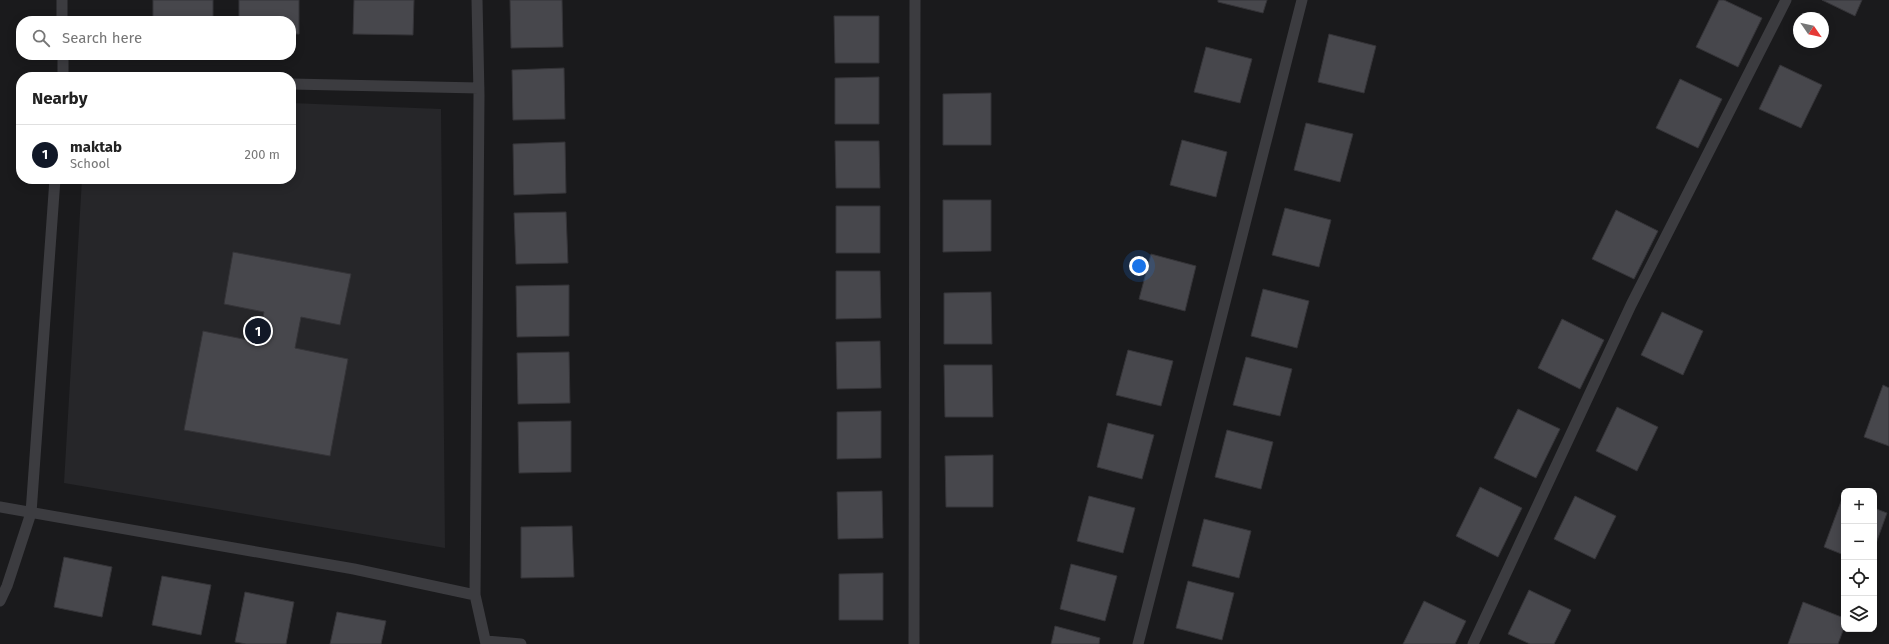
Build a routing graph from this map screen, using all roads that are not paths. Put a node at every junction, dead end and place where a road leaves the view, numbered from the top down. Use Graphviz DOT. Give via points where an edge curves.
graph roads {
  1 [pos="62,0"];
  2 [pos="477,0"];
  3 [pos="915,0"];
  4 [pos="1302,0"];
  5 [pos="1786,0"];
  6 [pos="62,16"];
  7 [pos="63,60"];
  8 [pos="63,72"];
  9 [pos="296,84"];
  10 [pos="479,88"];
  11 [pos="55,184"];
  12 [pos="0,507"];
  13 [pos="31,513"];
  14 [pos="475,595"];
  15 [pos="0,601"];
  16 [pos="486,643"];
  17 [pos="521,644"];
  18 [pos="914,644"];
  19 [pos="1138,644"];
  20 [pos="1473,644"];
  1 -- 6 [label="lane"];
  2 -- 10 [label="lane"];
  3 -- 18 [label="lane"];
  4 -- 19 [label="lane"];
  5 -- 20 [label="lane" via="1631,305"];
  7 -- 8 [label="lane"];
  9 -- 10 [label="lane"];
  10 -- 14 [label="lane"];
  11 -- 13 [label="lane"];
  12 -- 13 [label="lane"];
  13 -- 14 [label="lane" via="354,569"];
  13 -- 15 [label="lane"];
  14 -- 16 [label="lane"];
  16 -- 17 [label="lane"];
}
